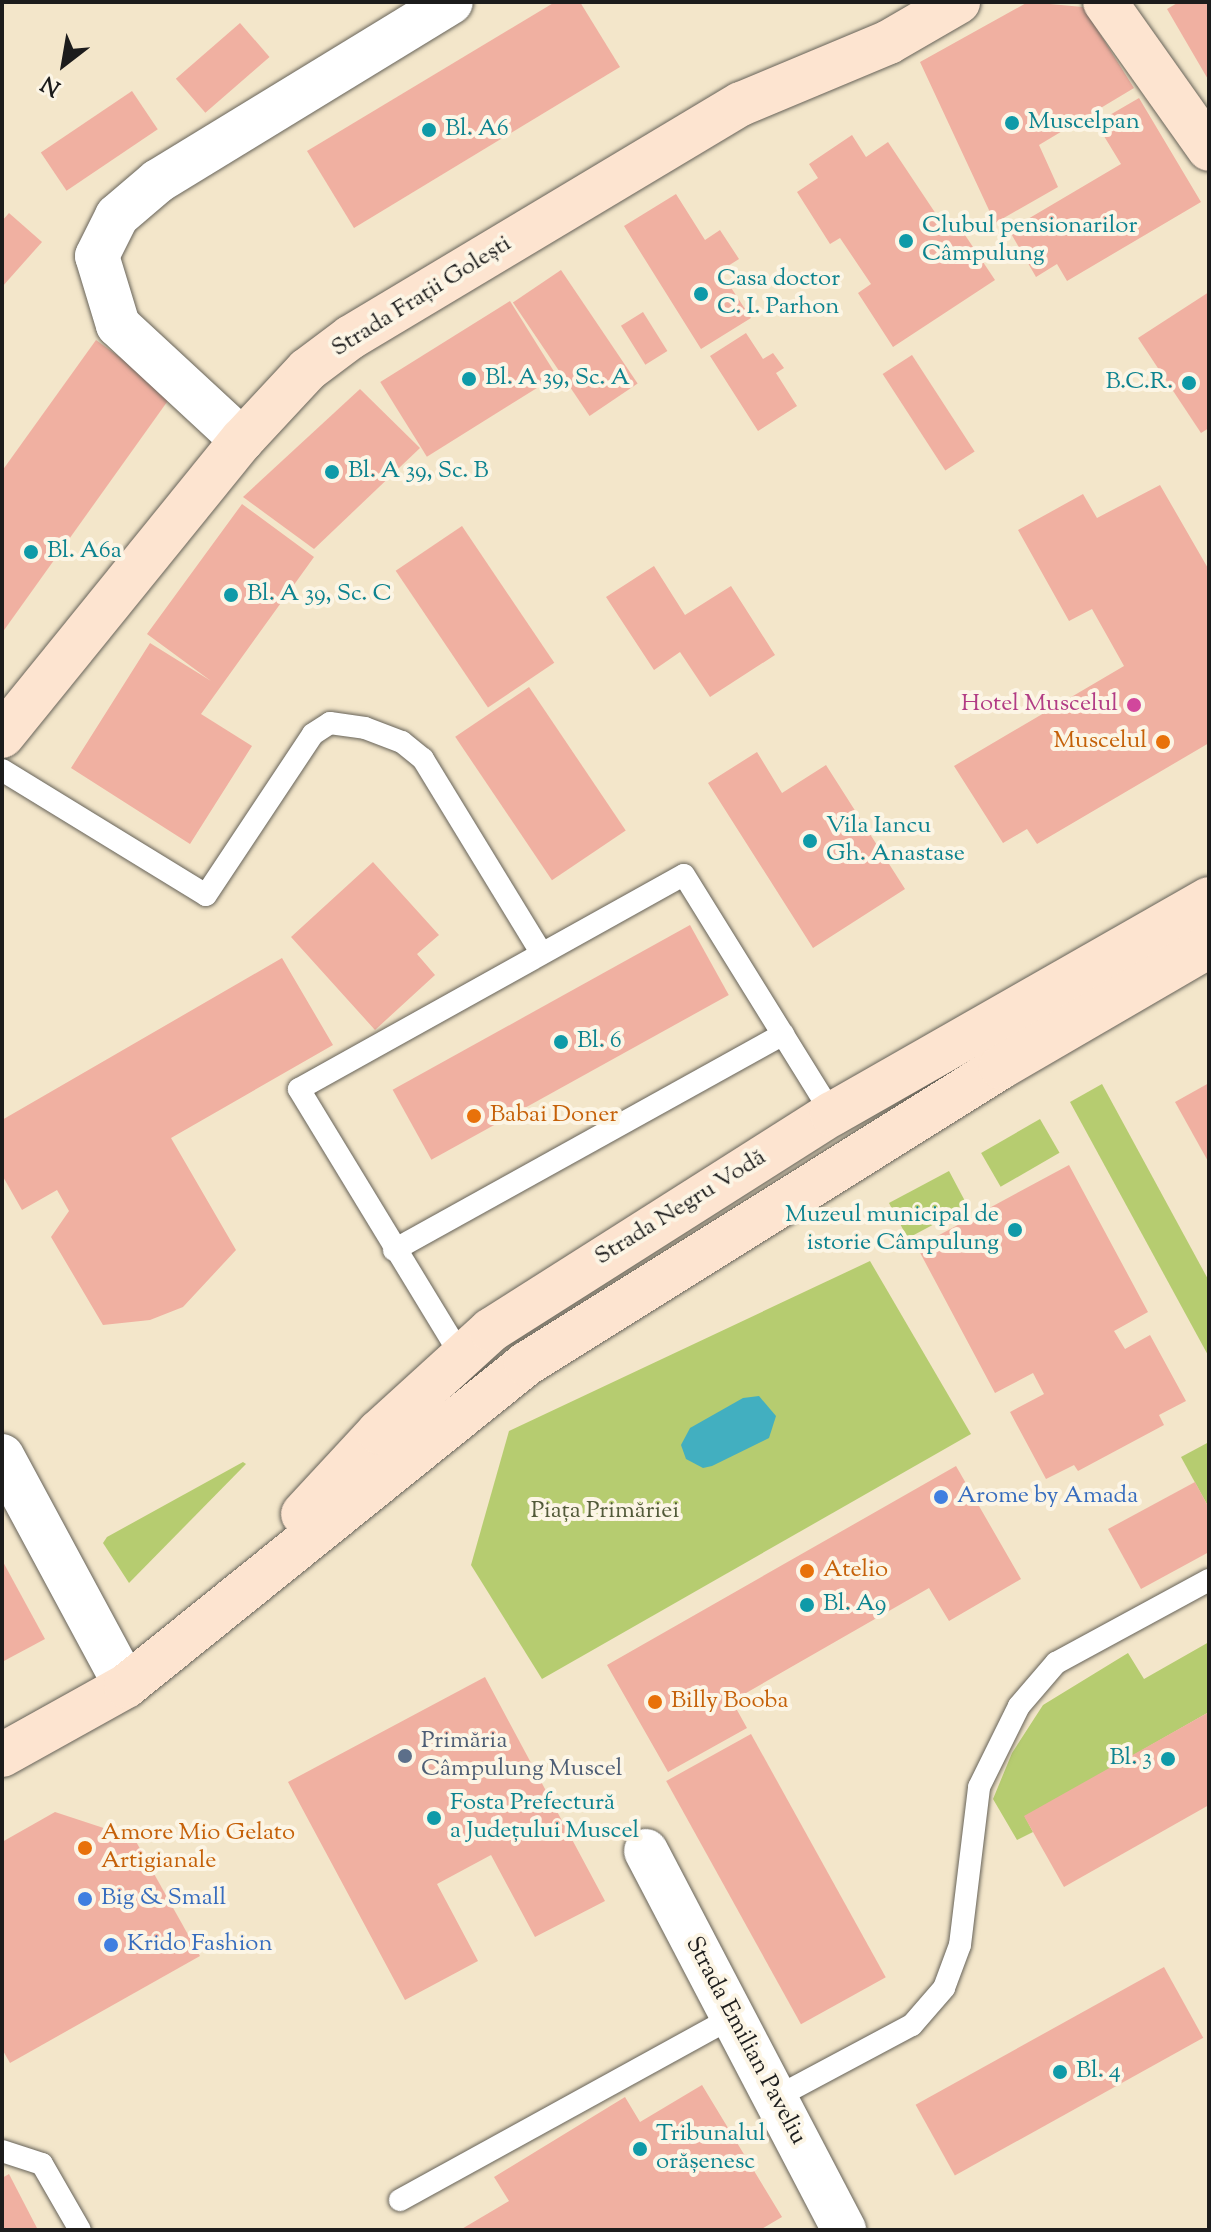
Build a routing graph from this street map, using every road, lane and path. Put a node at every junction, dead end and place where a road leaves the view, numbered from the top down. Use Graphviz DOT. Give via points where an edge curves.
graph roads {
  1 [pos="451,2"];
  2 [pos="958,2"];
  3 [pos="1105,2"];
  4 [pos="1209,149"];
  5 [pos="242,440"];
  6 [pos="2,736"];
  7 [pos="2,770"];
  8 [pos="1209,899"];
  9 [pos="1209,946"];
  10 [pos="540,951"];
  11 [pos="783,1034"];
  12 [pos="832,1114"];
  13 [pos="394,1250"];
  14 [pos="460,1354"];
  15 [pos="2,1456"];
  16 [pos="1209,1580"];
  17 [pos="222,1605"];
  18 [pos="126,1686"];
  19 [pos="2,1755"];
  20 [pos="646,1851"];
  21 [pos="733,2017"];
  22 [pos="775,2098"];
  23 [pos="2,2151"];
  24 [pos="400,2200"];
  25 [pos="80,2230"];
  26 [pos="844,2230"];
  1 -- 5 [label="street" via="158,181 117,216 97,256 118,325"];
  2 -- 5 [label="street, Strada Frații Golești" via="889,42 741,104 351,337 307,370"];
  3 -- 4 [label="street"];
  5 -- 6 [label="street, Strada Frații Golești"];
  7 -- 10 [label="lane" via="206,895 313,734 330,723 365,728 402,742 423,759"];
  8 -- 12 [label="street, Strada Negru Vodă"];
  9 -- 17 [label="street, Strada Negru Vodă" via="1001,1067 526,1364"];
  10 -- 11 [label="lane" via="684,875"];
  10 -- 13 [label="lane" via="299,1089"];
  11 -- 12 [label="lane"];
  11 -- 13 [label="lane"];
  12 -- 14 [label="street, Strada Negru Vodă"];
  13 -- 14 [label="lane"];
  14 -- 17 [label="street, Strada Negru Vodă" via="379,1432"];
  15 -- 18 [label="street"];
  16 -- 22 [label="lane" via="1056,1663 1019,1706 979,1787 960,1945 944,1988 912,2025"];
  17 -- 18 [label="street, Strada Negru Vodă"];
  18 -- 19 [label="street, Strada Negru Vodă"];
  20 -- 21 [label="street, Strada Emilian Paveliu"];
  21 -- 22 [label="street, Strada Emilian Paveliu"];
  21 -- 24 [label="lane"];
  22 -- 26 [label="street, Strada Emilian Paveliu"];
  23 -- 25 [label="lane" via="42,2164"];
}
